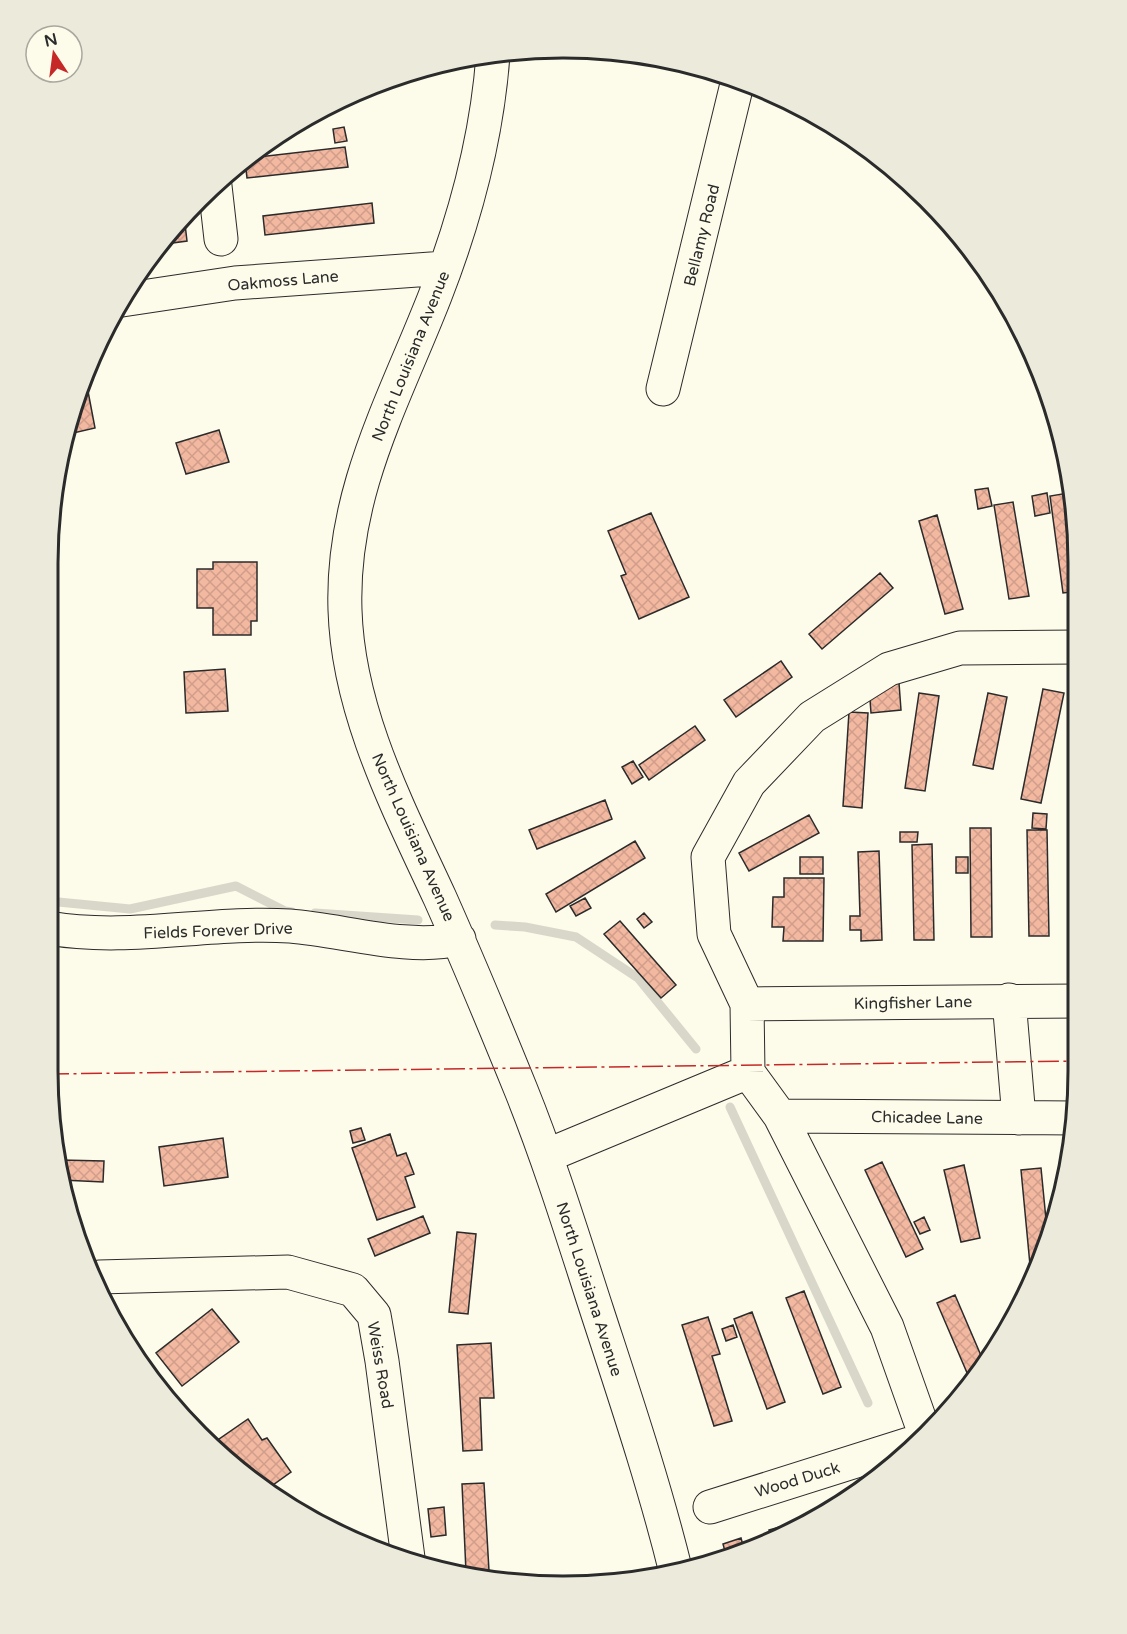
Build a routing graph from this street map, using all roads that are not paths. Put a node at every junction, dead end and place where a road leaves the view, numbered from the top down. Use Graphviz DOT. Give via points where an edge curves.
graph roads {
  1 [pos="493,64"];
  2 [pos="736,89"];
  3 [pos="216,197"];
  4 [pos="221,239"];
  5 [pos="445,268"];
  6 [pos="134,298"];
  7 [pos="663,389"];
  8 [pos="1068,647"];
  9 [pos="58,930"];
  10 [pos="459,939"];
  11 [pos="1009,1000"];
  12 [pos="1068,1001"];
  13 [pos="747,1004"];
  14 [pos="748,1072"];
  15 [pos="780,1116"];
  16 [pos="1019,1118"];
  17 [pos="1066,1118"];
  18 [pos="546,1156"];
  19 [pos="103,1277"];
  20 [pos="922,1427"];
  21 [pos="899,1447"];
  22 [pos="710,1507"];
  23 [pos="407,1551"];
  24 [pos="674,1563"];
  1 -- 5 [label="street, North Louisiana Avenue" via="473,182"];
  2 -- 7 [label="street, Bellamy Road"];
  3 -- 4 [label="street"];
  5 -- 6 [label="street, Oakmoss Lane" via="235,283"];
  5 -- 10 [label="street, North Louisiana Avenue" via="358,487 347,549 345,610 349,652 383,773"];
  8 -- 13 [label="street" via="960,648 888,669 812,717 749,783 708,857 714,934"];
  9 -- 10 [label="street, Fields Forever Drive" via="160,933 289,926 424,943"];
  10 -- 18 [label="street, North Louisiana Avenue"];
  11 -- 12 [label="street, Kingfisher Lane"];
  11 -- 13 [label="street, Kingfisher Lane"];
  11 -- 16 [label="street"];
  13 -- 14 [label="street"];
  14 -- 15 [label="street"];
  14 -- 18 [label="street"];
  15 -- 16 [label="street, Chicadee Lane"];
  15 -- 20 [label="street" via="887,1327"];
  16 -- 17 [label="street, Chicadee Lane"];
  18 -- 24 [label="street, North Louisiana Avenue" via="656,1492"];
  19 -- 23 [label="street, Weiss Road" via="288,1272 353,1290 374,1315"];
  21 -- 22 [label="street, Wood Duck"];
}
